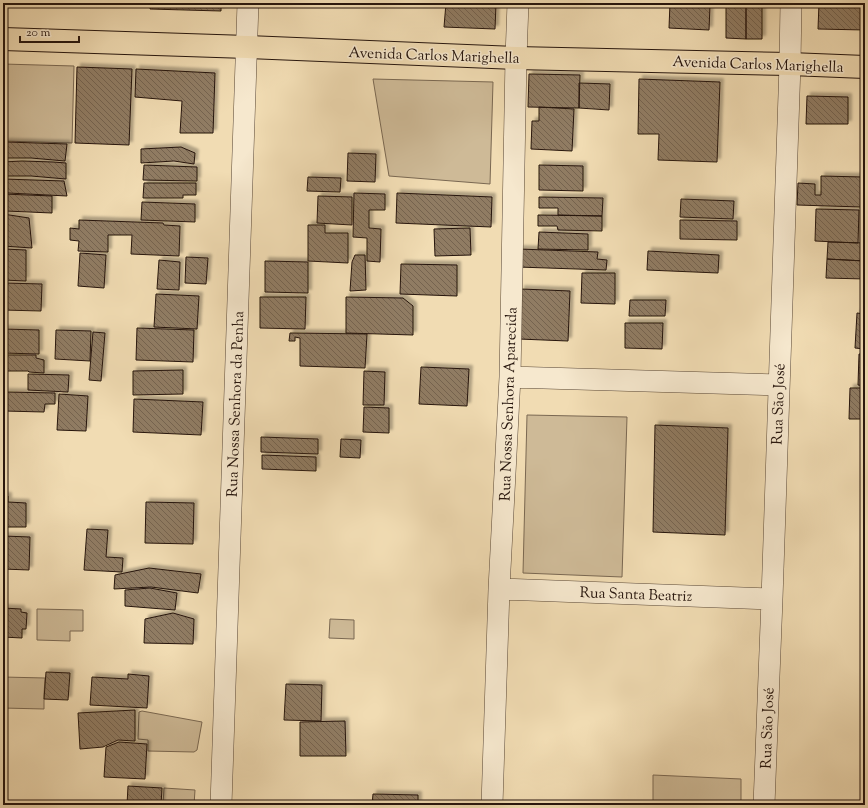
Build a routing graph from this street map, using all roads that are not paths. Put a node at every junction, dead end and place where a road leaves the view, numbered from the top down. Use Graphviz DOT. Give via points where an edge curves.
graph roads {
  1 [pos="248,3"];
  2 [pos="518,3"];
  3 [pos="791,3"];
  4 [pos="3,39"];
  5 [pos="247,47"];
  6 [pos="516,58"];
  7 [pos="790,64"];
  8 [pos="865,67"];
  9 [pos="510,377"];
  10 [pos="779,386"];
  11 [pos="499,589"];
  12 [pos="772,599"];
  13 [pos="221,805"];
  14 [pos="492,805"];
  15 [pos="764,805"];
  1 -- 5 [label="street, Rua Nossa Senhora da Penha"];
  2 -- 6 [label="street, Rua Nossa Senhora Aparecida"];
  3 -- 7 [label="street, Rua São José"];
  4 -- 5 [label="main road, Avenida Carlos Marighella"];
  5 -- 6 [label="main road, Avenida Carlos Marighella"];
  5 -- 13 [label="street, Rua Nossa Senhora da Penha"];
  6 -- 7 [label="main road, Avenida Carlos Marighella"];
  6 -- 9 [label="street, Rua Nossa Senhora Aparecida"];
  7 -- 8 [label="main road, Avenida Carlos Marighella"];
  7 -- 10 [label="street, Rua São José"];
  9 -- 10 [label="street"];
  9 -- 11 [label="street, Rua Nossa Senhora Aparecida"];
  10 -- 12 [label="street, Rua São José"];
  11 -- 12 [label="street, Rua Santa Beatriz"];
  11 -- 14 [label="street, Rua Nossa Senhora Aparecida"];
  12 -- 15 [label="street, Rua São José"];
}
